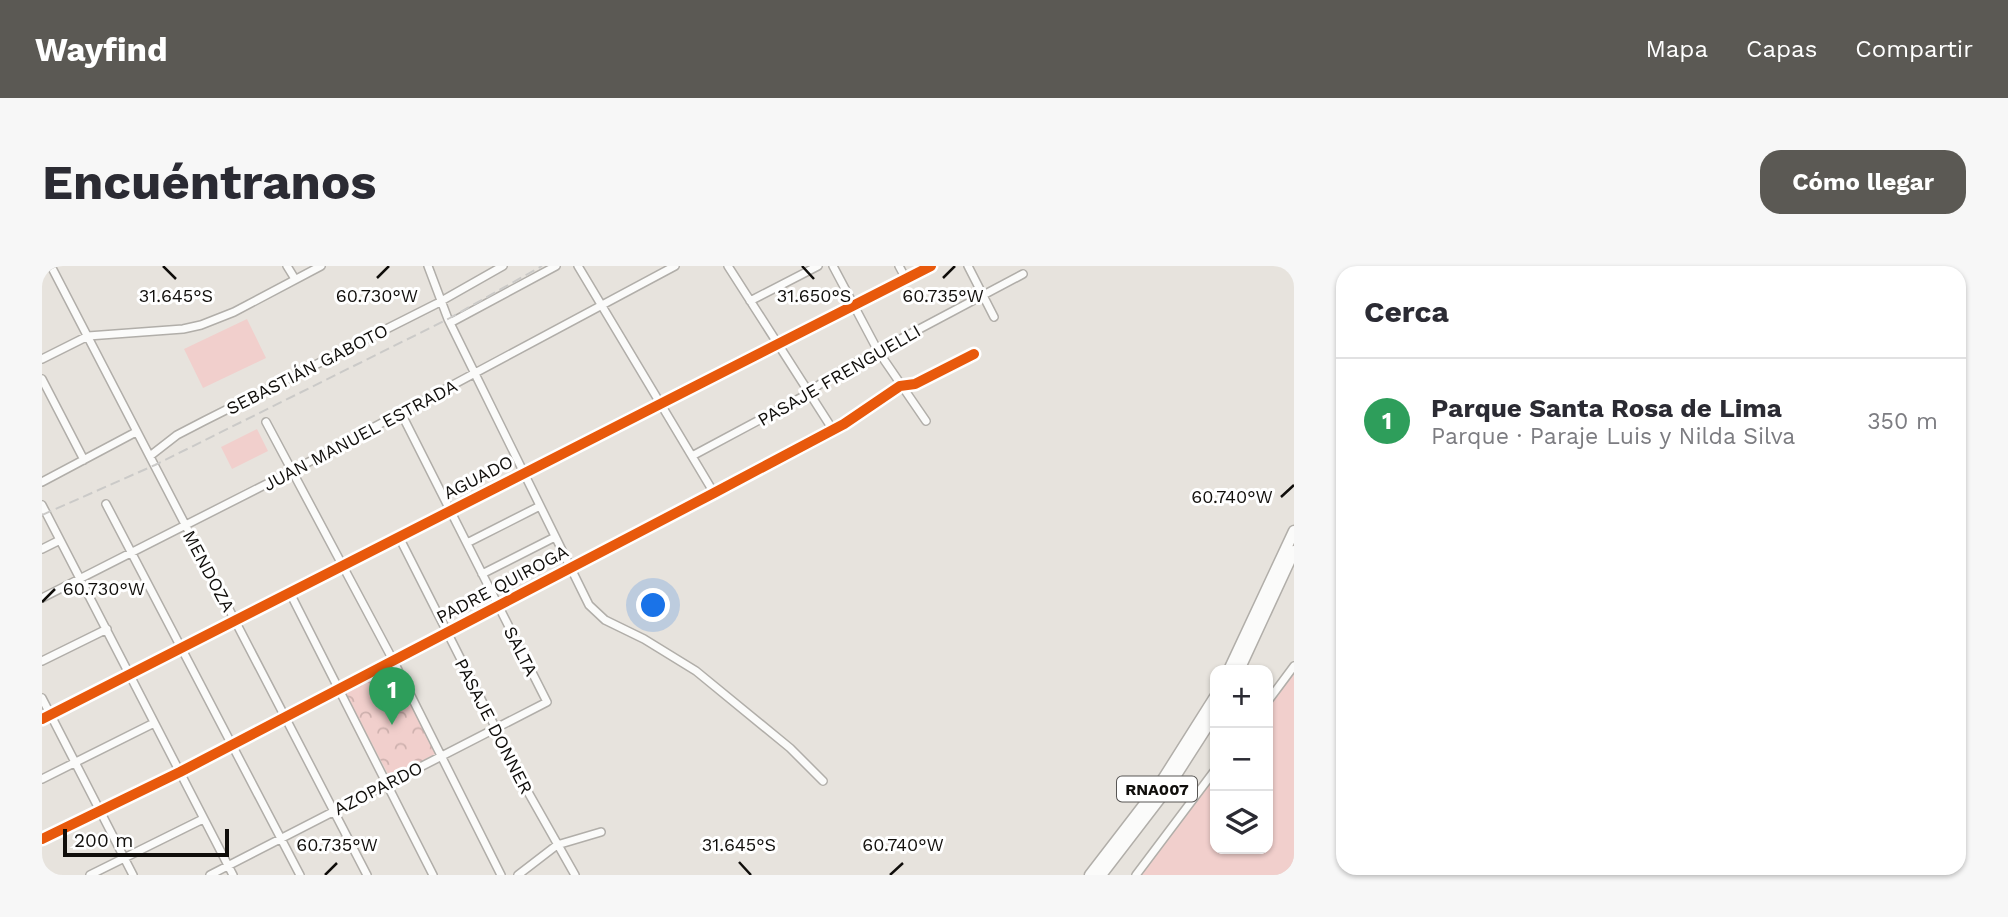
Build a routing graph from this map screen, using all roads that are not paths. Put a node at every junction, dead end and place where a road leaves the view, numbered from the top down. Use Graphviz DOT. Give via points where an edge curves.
graph roads {
  1 [pos="51,266"];
  2 [pos="287,266"];
  3 [pos="320,266"];
  4 [pos="428,266"];
  5 [pos="503,266"];
  6 [pos="556,266"];
  7 [pos="578,266"];
  8 [pos="675,266"];
  9 [pos="728,266"];
  10 [pos="818,266"];
  11 [pos="833,266"];
  12 [pos="899,266"];
  13 [pos="931,266"];
  14 [pos="968,266"];
  15 [pos="1023,274"];
  16 [pos="295,279"];
  17 [pos="906,279"];
  18 [pos="983,295"];
  19 [pos="442,300"];
  20 [pos="750,301"];
  21 [pos="853,305"];
  22 [pos="603,306"];
  23 [pos="994,317"];
  24 [pos="450,323"];
  25 [pos="88,336"];
  26 [pos="777,344"];
  27 [pos="878,351"];
  28 [pos="974,354"];
  29 [pos="42,359"];
  30 [pos="475,374"];
  31 [pos="42,379"];
  32 [pos="901,386"];
  33 [pos="809,392"];
  34 [pos="661,403"];
  35 [pos="401,413"];
  36 [pos="926,421"];
  37 [pos="265,422"];
  38 [pos="833,430"];
  39 [pos="136,432"];
  40 [pos="150,456"];
  41 [pos="692,456"];
  42 [pos="84,460"];
  43 [pos="292,471"];
  44 [pos="524,473"];
  45 [pos="42,482"];
  46 [pos="715,493"];
  47 [pos="106,504"];
  48 [pos="42,505"];
  49 [pos="540,506"];
  50 [pos="450,511"];
  51 [pos="186,526"];
  52 [pos="1294,531"];
  53 [pos="399,537"];
  54 [pos="555,537"];
  55 [pos="60,540"];
  56 [pos="467,543"];
  57 [pos="42,549"];
  58 [pos="1294,551"];
  59 [pos="132,554"];
  60 [pos="342,566"];
  61 [pos="570,569"];
  62 [pos="482,575"];
  63 [pos="80,580"];
  64 [pos="290,593"];
  65 [pos="42,598"];
  66 [pos="498,607"];
  67 [pos="235,620"];
  68 [pos="107,629"];
  69 [pos="446,634"];
  70 [pos="181,648"];
  71 [pos="42,661"];
  72 [pos="394,662"];
  73 [pos="1231,665"];
  74 [pos="1241,665"];
  75 [pos="1294,666"];
  76 [pos="129,674"];
  77 [pos="339,690"];
  78 [pos="1273,694"];
  79 [pos="42,698"];
  80 [pos="547,702"];
  81 [pos="1210,705"];
  82 [pos="50,714"];
  83 [pos="286,718"];
  84 [pos="42,719"];
  85 [pos="1210,722"];
  86 [pos="154,723"];
  87 [pos="496,728"];
  88 [pos="232,745"];
  89 [pos="442,756"];
  90 [pos="75,763"];
  91 [pos="180,772"];
  92 [pos="1210,778"];
  93 [pos="42,779"];
  94 [pos="822,780"];
  95 [pos="387,784"];
  96 [pos="100,811"];
  97 [pos="334,811"];
  98 [pos="203,819"];
  99 [pos="601,832"];
  100 [pos="281,838"];
  101 [pos="42,839"];
  102 [pos="557,845"];
  103 [pos="124,859"];
  104 [pos="228,866"];
  105 [pos="90,875"];
  106 [pos="133,875"];
  107 [pos="209,875"];
  108 [pos="233,875"];
  109 [pos="300,875"];
  110 [pos="367,875"];
  111 [pos="433,875"];
  112 [pos="501,875"];
  113 [pos="519,875"];
  114 [pos="575,875"];
  115 [pos="1090,875"];
  116 [pos="1101,875"];
  117 [pos="1136,875"];
  1 -- 25 [label="street, MENDOZA"];
  2 -- 16 [label="street"];
  3 -- 16 [label="street"];
  4 -- 19 [label="street"];
  5 -- 19 [label="street, SEBASTIÁN GABOTO"];
  6 -- 24 [label="street"];
  7 -- 22 [label="street"];
  8 -- 22 [label="street, JUAN MANUEL ESTRADA"];
  9 -- 20 [label="street"];
  10 -- 20 [label="street"];
  11 -- 21 [label="street"];
  12 -- 17 [label="street"];
  13 -- 17 [label="street, AGUADO"];
  14 -- 18 [label="street"];
  15 -- 18 [label="street, PASAJE FRENGUELLI"];
  16 -- 25 [label="street" via="201,325"];
  17 -- 21 [label="street, AGUADO"];
  18 -- 23 [label="street"];
  18 -- 27 [label="street, PASAJE FRENGUELLI"];
  19 -- 24 [label="street"];
  19 -- 40 [label="street, SEBASTIÁN GABOTO" via="177,435"];
  20 -- 26 [label="street"];
  21 -- 26 [label="street, AGUADO"];
  21 -- 27 [label="street"];
  22 -- 30 [label="street, JUAN MANUEL ESTRADA"];
  22 -- 34 [label="street"];
  24 -- 30 [label="street"];
  25 -- 29 [label="street"];
  25 -- 39 [label="street, MENDOZA"];
  26 -- 33 [label="street"];
  26 -- 34 [label="street, AGUADO"];
  27 -- 32 [label="street"];
  27 -- 33 [label="street, PASAJE FRENGUELLI"];
  28 -- 32 [label="street, PADRE QUIROGA" via="915,384"];
  30 -- 35 [label="street, JUAN MANUEL ESTRADA"];
  30 -- 44 [label="street"];
  31 -- 42 [label="street"];
  32 -- 36 [label="street"];
  32 -- 38 [label="street, PADRE QUIROGA"];
  33 -- 38 [label="street"];
  33 -- 41 [label="street, PASAJE FRENGUELLI"];
  34 -- 41 [label="street"];
  34 -- 44 [label="street, AGUADO"];
  35 -- 43 [label="street, JUAN MANUEL ESTRADA"];
  35 -- 50 [label="street, SALTA"];
  37 -- 43 [label="street"];
  38 -- 46 [label="street, PADRE QUIROGA"];
  39 -- 40 [label="street, MENDOZA"];
  39 -- 42 [label="street"];
  40 -- 51 [label="street, MENDOZA"];
  41 -- 46 [label="street"];
  42 -- 45 [label="street"];
  43 -- 51 [label="street, JUAN MANUEL ESTRADA"];
  43 -- 60 [label="street"];
  44 -- 49 [label="street"];
  44 -- 50 [label="street, AGUADO"];
  46 -- 61 [label="street, PADRE QUIROGA"];
  47 -- 59 [label="street"];
  48 -- 55 [label="street"];
  49 -- 54 [label="street"];
  49 -- 56 [label="street"];
  50 -- 53 [label="street, AGUADO"];
  50 -- 56 [label="street, SALTA"];
  51 -- 59 [label="street, JUAN MANUEL ESTRADA"];
  51 -- 67 [label="street, MENDOZA"];
  52 -- 73 [label="highway"];
  53 -- 60 [label="street, AGUADO"];
  53 -- 69 [label="street, PASAJE DONNER"];
  54 -- 61 [label="street"];
  54 -- 62 [label="street"];
  55 -- 57 [label="street"];
  55 -- 63 [label="street"];
  56 -- 62 [label="street, SALTA"];
  58 -- 74 [label="highway"];
  59 -- 63 [label="street, JUAN MANUEL ESTRADA"];
  59 -- 70 [label="street"];
  60 -- 64 [label="street, AGUADO"];
  60 -- 72 [label="street"];
  61 -- 66 [label="street, PADRE QUIROGA"];
  61 -- 94 [label="street" via="599,616 696,671"];
  62 -- 66 [label="street, SALTA"];
  63 -- 65 [label="street, JUAN MANUEL ESTRADA"];
  63 -- 68 [label="street"];
  64 -- 67 [label="street, AGUADO"];
  64 -- 77 [label="street"];
  66 -- 69 [label="street, PADRE QUIROGA"];
  66 -- 80 [label="street, SALTA"];
  67 -- 70 [label="street, AGUADO"];
  67 -- 83 [label="street, MENDOZA"];
  68 -- 71 [label="street"];
  68 -- 76 [label="street"];
  69 -- 72 [label="street, PADRE QUIROGA"];
  69 -- 87 [label="street, PASAJE DONNER"];
  70 -- 76 [label="street, AGUADO"];
  70 -- 88 [label="street"];
  72 -- 77 [label="street, PADRE QUIROGA"];
  72 -- 89 [label="street"];
  75 -- 78 [label="street"];
  76 -- 82 [label="street, AGUADO"];
  76 -- 86 [label="street"];
  77 -- 83 [label="street, PADRE QUIROGA"];
  77 -- 95 [label="street"];
  79 -- 82 [label="street"];
  80 -- 87 [label="street, AZOPARDO"];
  81 -- 115 [label="highway, RNA007" via="1160,784"];
  82 -- 84 [label="street, AGUADO"];
  82 -- 90 [label="street"];
  83 -- 88 [label="street, PADRE QUIROGA"];
  83 -- 97 [label="street, MENDOZA"];
  85 -- 116 [label="highway, RNA007" via="1167,789"];
  86 -- 90 [label="street"];
  86 -- 91 [label="street"];
  87 -- 89 [label="street, AZOPARDO"];
  87 -- 102 [label="street, PASAJE DONNER"];
  88 -- 91 [label="street, PADRE QUIROGA"];
  88 -- 100 [label="street"];
  89 -- 95 [label="street, AZOPARDO"];
  89 -- 112 [label="street"];
  90 -- 93 [label="street"];
  90 -- 96 [label="street"];
  91 -- 96 [label="street, PADRE QUIROGA"];
  91 -- 98 [label="street"];
  92 -- 117 [label="street"];
  95 -- 97 [label="street, AZOPARDO"];
  95 -- 111 [label="street"];
  96 -- 101 [label="street, PADRE QUIROGA"];
  96 -- 103 [label="street"];
  97 -- 100 [label="street, AZOPARDO"];
  97 -- 110 [label="street, MENDOZA"];
  98 -- 103 [label="street"];
  98 -- 104 [label="street"];
  99 -- 102 [label="street"];
  100 -- 104 [label="street, AZOPARDO"];
  100 -- 109 [label="street"];
  102 -- 113 [label="street"];
  102 -- 114 [label="street, PASAJE DONNER"];
  103 -- 105 [label="street"];
  103 -- 106 [label="street"];
  104 -- 107 [label="street, AZOPARDO"];
  104 -- 108 [label="street"];
}
